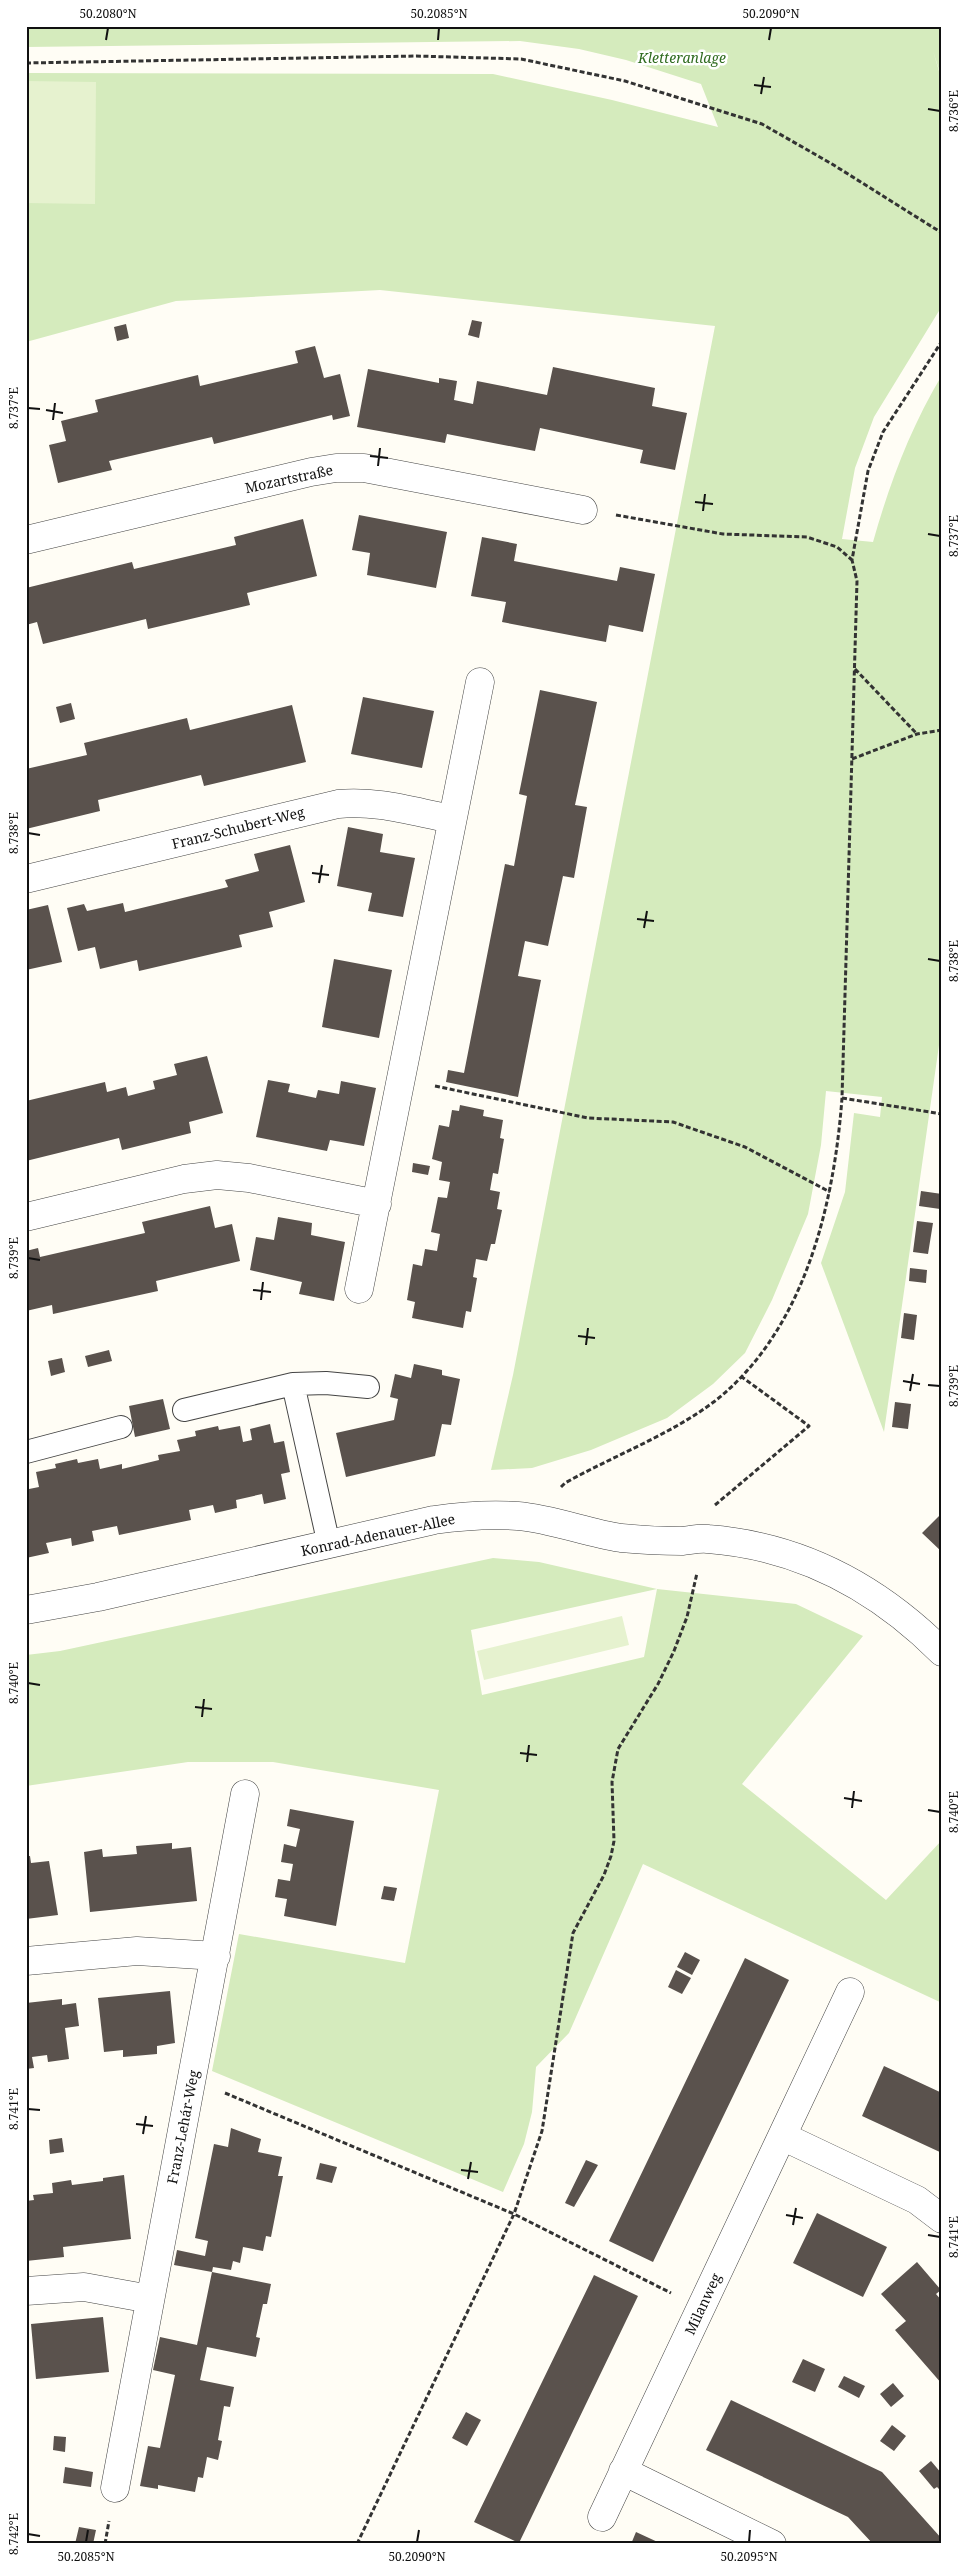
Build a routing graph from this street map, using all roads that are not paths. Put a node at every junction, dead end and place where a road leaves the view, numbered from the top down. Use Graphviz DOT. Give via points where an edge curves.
graph roads {
  1 [pos="583,510"];
  2 [pos="26,540"];
  3 [pos="480,682"];
  4 [pos="452,820"];
  5 [pos="26,880"];
  6 [pos="378,1204"];
  7 [pos="26,1217"];
  8 [pos="359,1289"];
  9 [pos="293,1384"];
  10 [pos="368,1387"];
  11 [pos="184,1410"];
  12 [pos="121,1427"];
  13 [pos="26,1452"];
  14 [pos="329,1545"];
  15 [pos="26,1610"];
  16 [pos="942,1652"];
  17 [pos="246,1794"];
  18 [pos="216,1956"];
  19 [pos="26,1961"];
  20 [pos="850,1992"];
  21 [pos="782,2136"];
  22 [pos="942,2219"];
  23 [pos="26,2291"];
  24 [pos="150,2299"];
  25 [pos="623,2471"];
  26 [pos="116,2488"];
  27 [pos="602,2517"];
  28 [pos="772,2544"];
  1 -- 2 [label="street, Mozartstraße" via="364,468 336,468"];
  3 -- 4 [label="street"];
  4 -- 5 [label="street, Franz-Schubert-Weg" via="379,804 338,804"];
  4 -- 6 [label="street"];
  6 -- 7 [label="street" via="249,1178 217,1175 184,1179"];
  6 -- 8 [label="street"];
  9 -- 10 [label="lane"];
  9 -- 11 [label="lane"];
  9 -- 14 [label="lane"];
  12 -- 13 [label="lane"];
  14 -- 15 [label="street, Konrad-Adenauer-Allee"];
  14 -- 16 [label="street, Konrad-Adenauer-Allee" via="434,1520 464,1516 517,1516 621,1538 654,1541 706,1539 768,1548 823,1567 896,1610"];
  17 -- 18 [label="street, Franz-Lehár-Weg"];
  18 -- 19 [label="street" via="137,1951"];
  18 -- 24 [label="street, Franz-Lehár-Weg"];
  20 -- 21 [label="street, Milanweg"];
  21 -- 22 [label="street" via="917,2200"];
  21 -- 25 [label="street, Milanweg"];
  23 -- 24 [label="street" via="84,2287"];
  24 -- 26 [label="street, Franz-Lehár-Weg"];
  25 -- 27 [label="street, Milanweg"];
  25 -- 28 [label="street"];
}
